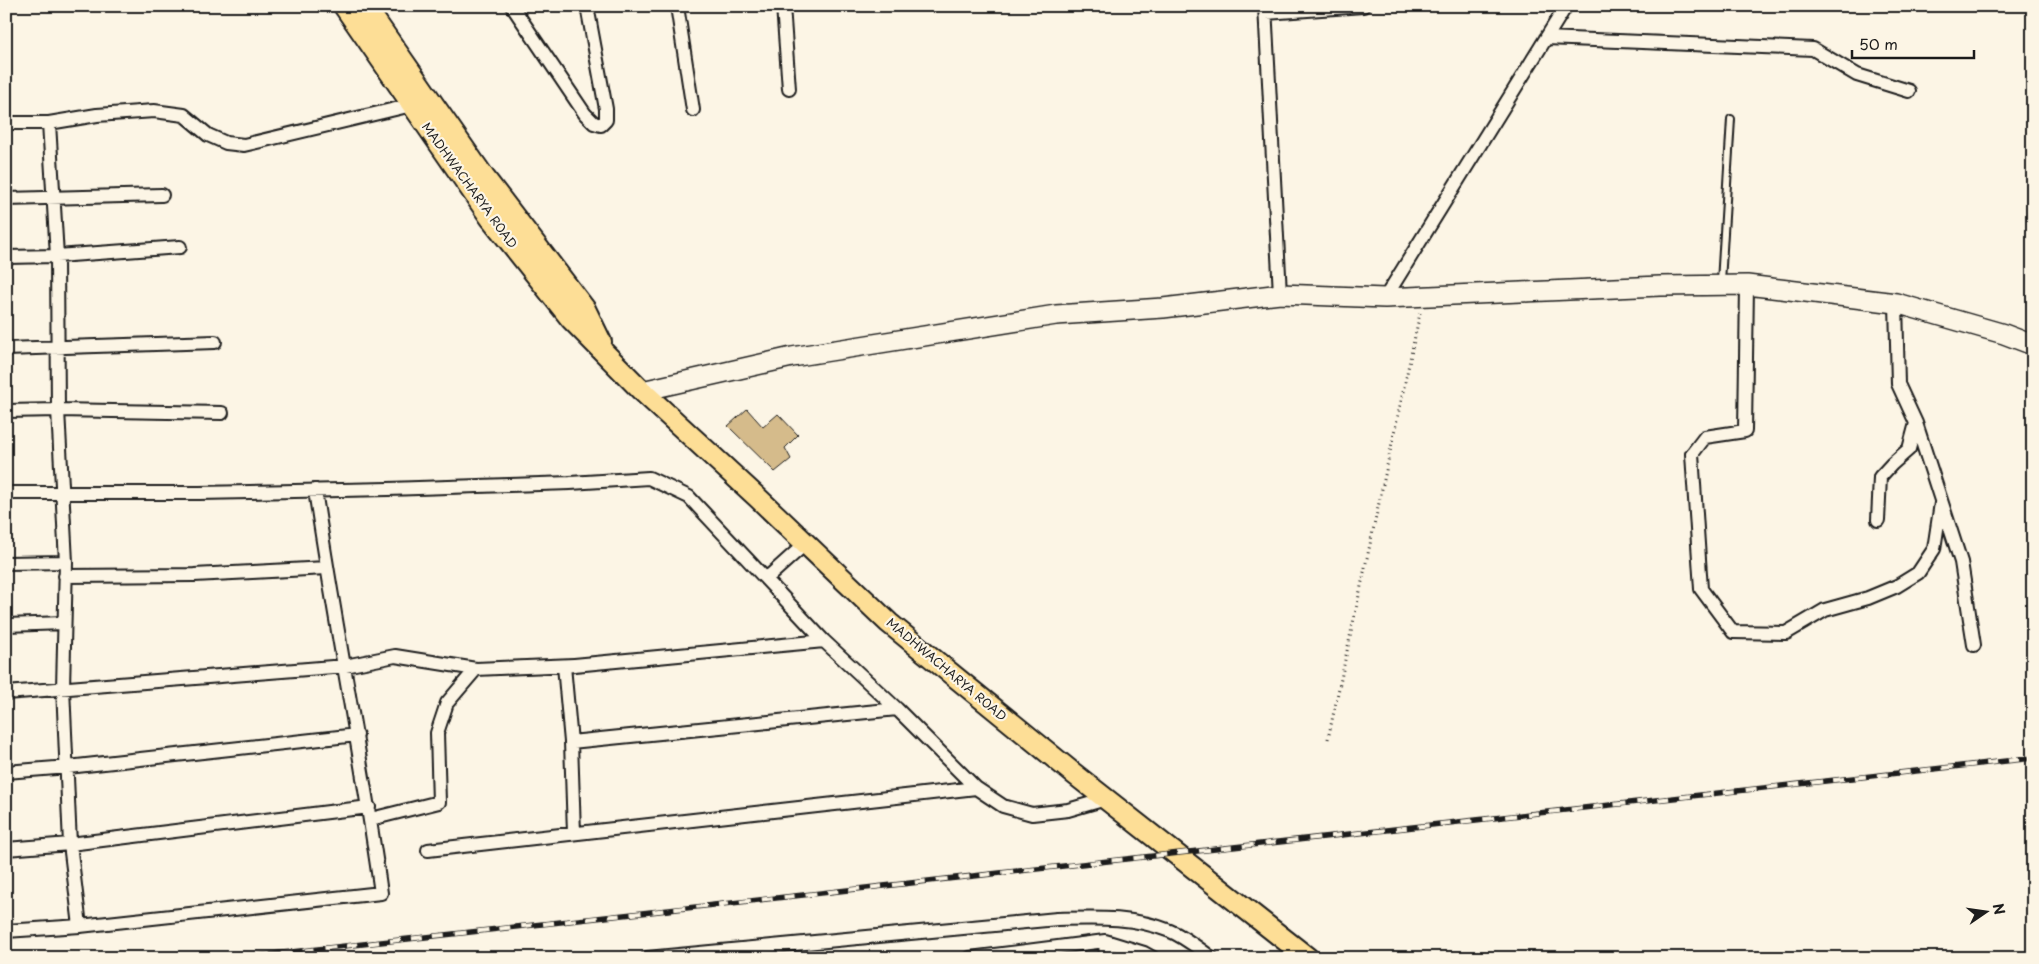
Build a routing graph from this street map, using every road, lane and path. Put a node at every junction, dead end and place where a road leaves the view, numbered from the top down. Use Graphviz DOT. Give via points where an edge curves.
graph roads {
  1 [pos="344,6"];
  2 [pos="365,6"];
  3 [pos="512,6"];
  4 [pos="587,6"];
  5 [pos="677,6"];
  6 [pos="783,6"];
  7 [pos="1363,6"];
  8 [pos="1566,6"];
  9 [pos="1265,9"];
  10 [pos="1546,38"];
  11 [pos="789,89"];
  12 [pos="1909,91"];
  13 [pos="412,105"];
  14 [pos="693,110"];
  15 [pos="1731,120"];
  16 [pos="6,123"];
  17 [pos="49,123"];
  18 [pos="162,195"];
  19 [pos="6,198"];
  20 [pos="53,198"];
  21 [pos="180,247"];
  22 [pos="57,256"];
  23 [pos="6,257"];
  24 [pos="1747,285"];
  25 [pos="1721,286"];
  26 [pos="1280,294"];
  27 [pos="1423,296"];
  28 [pos="1385,298"];
  29 [pos="1896,303"];
  30 [pos="215,342"];
  31 [pos="2033,346"];
  32 [pos="57,348"];
  33 [pos="6,349"];
  34 [pos="607,355"];
  35 [pos="642,391"];
  36 [pos="58,410"];
  37 [pos="6,411"];
  38 [pos="222,413"];
  39 [pos="1916,423"];
  40 [pos="315,490"];
  41 [pos="6,493"];
  42 [pos="61,493"];
  43 [pos="1941,504"];
  44 [pos="1878,520"];
  45 [pos="806,543"];
  46 [pos="66,562"];
  47 [pos="6,563"];
  48 [pos="326,568"];
  49 [pos="65,576"];
  50 [pos="766,579"];
  51 [pos="64,623"];
  52 [pos="6,625"];
  53 [pos="824,641"];
  54 [pos="1974,645"];
  55 [pos="574,665"];
  56 [pos="345,666"];
  57 [pos="476,669"];
  58 [pos="63,688"];
  59 [pos="6,692"];
  60 [pos="897,709"];
  61 [pos="357,735"];
  62 [pos="1328,739"];
  63 [pos="571,742"];
  64 [pos="68,767"];
  65 [pos="6,772"];
  66 [pos="976,788"];
  67 [pos="1106,799"];
  68 [pos="370,813"];
  69 [pos="574,833"];
  70 [pos="70,844"];
  71 [pos="6,849"];
  72 [pos="428,850"];
  73 [pos="80,926"];
  74 [pos="6,931"];
  75 [pos="1105,941"];
  76 [pos="2033,957"];
  77 [pos="648,958"];
  78 [pos="970,958"];
  79 [pos="1106,958"];
  80 [pos="1153,958"];
  81 [pos="1212,958"];
  82 [pos="1308,958"];
  83 [pos="2027,958"];
  1 -- 13 [label="main road, MADHWACHARYA ROAD"];
  2 -- 34 [label="main road, MADHWACHARYA ROAD" via="484,177 585,309"];
  3 -- 4 [label="street" via="586,114 594,123 601,125 606,120 606,109"];
  5 -- 14 [label="street"];
  6 -- 11 [label="street"];
  7 -- 9 [label="street"];
  8 -- 10 [label="street"];
  9 -- 26 [label="street"];
  10 -- 12 [label="street" via="1813,49 1857,75"];
  10 -- 28 [label="street"];
  13 -- 17 [label="street" via="244,145 226,143 208,135 184,115 154,111"];
  13 -- 34 [label="main road, MADHWACHARYA ROAD" via="496,224 571,319"];
  15 -- 25 [label="lane"];
  16 -- 17 [label="street"];
  17 -- 20 [label="street"];
  18 -- 20 [label="street"];
  19 -- 20 [label="street"];
  20 -- 22 [label="street"];
  21 -- 22 [label="street"];
  22 -- 23 [label="street"];
  22 -- 32 [label="street"];
  24 -- 25 [label="street"];
  24 -- 29 [label="street"];
  24 -- 43 [label="street" via="1745,431 1705,437 1692,454 1701,589 1733,632 1786,633 1825,610 1897,586 1918,573 1934,549"];
  25 -- 27 [label="street"];
  26 -- 28 [label="street"];
  26 -- 35 [label="street" via="1163,308 1056,315 792,357"];
  27 -- 28 [label="street"];
  27 -- 62 [label="path"];
  29 -- 31 [label="street" via="2004,334"];
  29 -- 39 [label="street" via="1898,384"];
  30 -- 32 [label="street"];
  32 -- 33 [label="street"];
  32 -- 36 [label="street"];
  34 -- 35 [label="main road, MADHWACHARYA ROAD"];
  35 -- 45 [label="main road, MADHWACHARYA ROAD"];
  36 -- 37 [label="street"];
  36 -- 38 [label="street"];
  36 -- 42 [label="street"];
  39 -- 43 [label="street"];
  39 -- 44 [label="street" via="1909,449 1880,478"];
  40 -- 42 [label="street"];
  40 -- 48 [label="street"];
  40 -- 50 [label="street" via="649,478 690,497"];
  41 -- 42 [label="street"];
  42 -- 46 [label="street"];
  43 -- 54 [label="street" via="1961,562"];
  45 -- 50 [label="street"];
  45 -- 67 [label="main road, MADHWACHARYA ROAD" via="890,623"];
  46 -- 47 [label="street"];
  46 -- 49 [label="street"];
  48 -- 49 [label="street" via="194,575"];
  48 -- 56 [label="street"];
  49 -- 51 [label="street"];
  50 -- 53 [label="street"];
  51 -- 52 [label="street"];
  51 -- 58 [label="street"];
  53 -- 55 [label="street"];
  53 -- 60 [label="street"];
  55 -- 57 [label="street"];
  55 -- 63 [label="street" via="564,666"];
  56 -- 57 [label="street" via="395,656"];
  56 -- 58 [label="street"];
  56 -- 61 [label="street"];
  57 -- 68 [label="street" via="446,703 438,733 438,802"];
  58 -- 59 [label="street"];
  58 -- 64 [label="street"];
  60 -- 63 [label="street"];
  60 -- 66 [label="street"];
  61 -- 64 [label="street"];
  61 -- 68 [label="street"];
  63 -- 69 [label="street"];
  64 -- 65 [label="street"];
  64 -- 70 [label="street"];
  66 -- 67 [label="street" via="1003,806 1032,814 1068,810"];
  66 -- 69 [label="street"];
  67 -- 82 [label="main road, MADHWACHARYA ROAD"];
  68 -- 70 [label="street"];
  68 -- 73 [label="street" via="381,894"];
  69 -- 72 [label="street"];
  70 -- 71 [label="street"];
  70 -- 73 [label="street"];
  73 -- 74 [label="street"];
  75 -- 78 [label="street"];
  75 -- 79 [label="street"];
  75 -- 80 [label="street"];
  76 -- 83 [label="lane"];
  77 -- 81 [label="street" via="1057,919 1098,918 1139,921 1172,932"];
}
